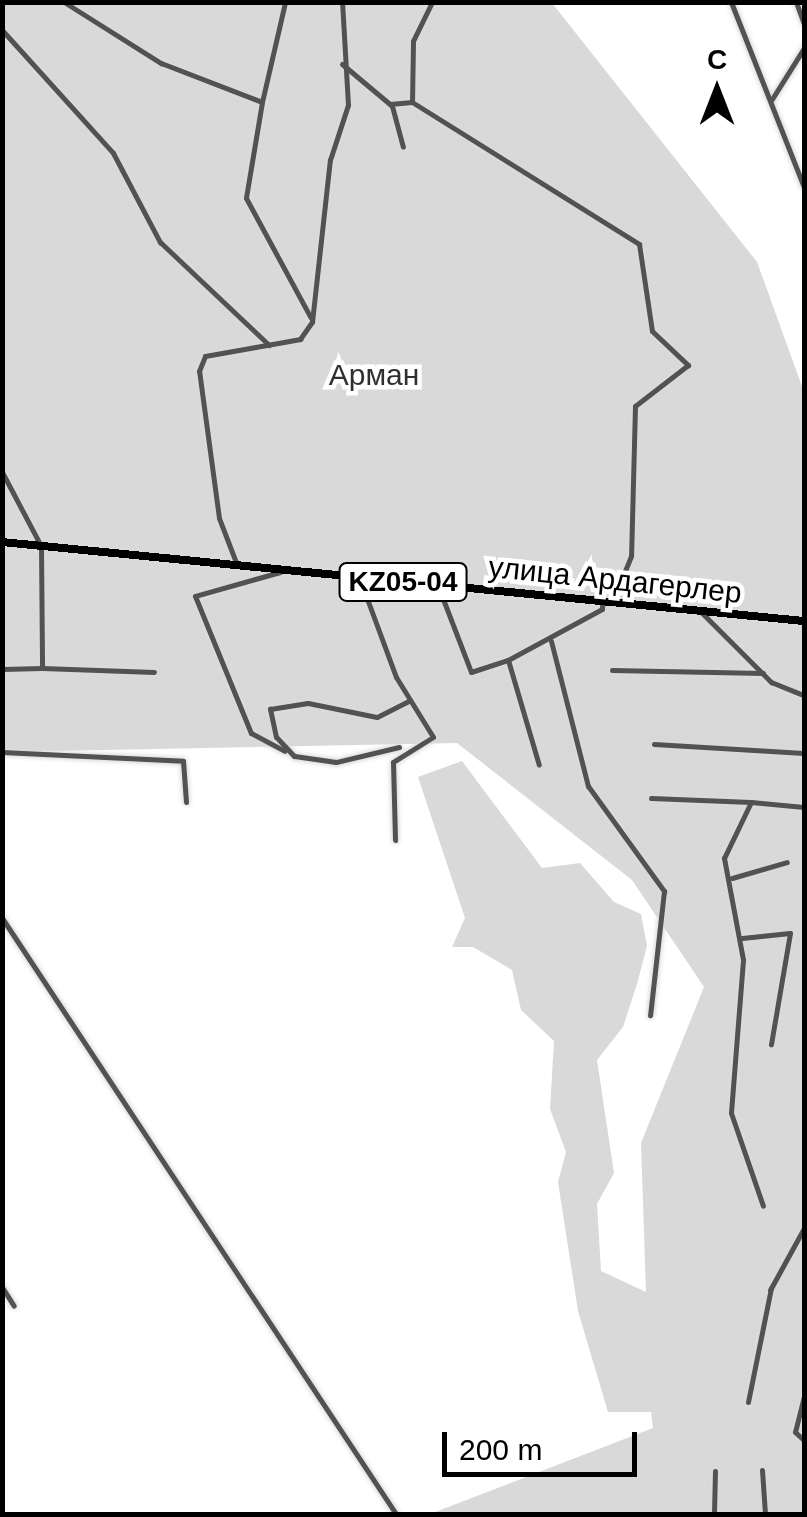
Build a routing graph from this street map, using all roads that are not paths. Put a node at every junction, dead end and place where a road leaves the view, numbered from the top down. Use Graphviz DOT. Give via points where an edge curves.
graph roads {
  1 [pos="64,2"];
  2 [pos="285,2"];
  3 [pos="342,2"];
  4 [pos="432,2"];
  5 [pos="730,2"];
  6 [pos="796,2"];
  7 [pos="804,24"];
  8 [pos="2,30"];
  9 [pos="804,44"];
  10 [pos="342,64"];
  11 [pos="772,98"];
  12 [pos="262,102"];
  13 [pos="412,102"];
  14 [pos="390,104"];
  15 [pos="403,147"];
  16 [pos="804,188"];
  17 [pos="312,322"];
  18 [pos="268,345"];
  19 [pos="2,472"];
  20 [pos="2,542"];
  21 [pos="41,546"];
  22 [pos="237,565"];
  23 [pos="282,570"];
  24 [pos="359,578"];
  25 [pos="438,585"];
  26 [pos="604,601"];
  27 [pos="700,610"];
  28 [pos="804,621"];
  29 [pos="551,642"];
  30 [pos="508,660"];
  31 [pos="42,668"];
  32 [pos="2,669"];
  33 [pos="612,670"];
  34 [pos="154,672"];
  35 [pos="763,673"];
  36 [pos="804,695"];
  37 [pos="409,701"];
  38 [pos="654,744"];
  39 [pos="399,747"];
  40 [pos="287,751"];
  41 [pos="2,752"];
  42 [pos="804,753"];
  43 [pos="539,765"];
  44 [pos="651,798"];
  45 [pos="186,802"];
  46 [pos="750,802"];
  47 [pos="804,806"];
  48 [pos="395,840"];
  49 [pos="787,862"];
  50 [pos="732,878"];
  51 [pos="2,918"];
  52 [pos="742,938"];
  53 [pos="650,1015"];
  54 [pos="771,1044"];
  55 [pos="763,1206"];
  56 [pos="804,1228"];
  57 [pos="2,1287"];
  58 [pos="14,1306"];
  59 [pos="804,1396"];
  60 [pos="748,1402"];
  61 [pos="804,1440"];
  62 [pos="715,1470"];
  63 [pos="762,1470"];
  64 [pos="396,1514"];
  65 [pos="714,1514"];
  66 [pos="765,1514"];
  1 -- 12 [label="street" via="161,64"];
  2 -- 12 [label="street"];
  3 -- 10 [label="street"];
  4 -- 13 [label="street" via="413,41"];
  5 -- 11 [label="street"];
  6 -- 7 [label="street"];
  8 -- 18 [label="street" via="113,153 160,242"];
  9 -- 11 [label="street"];
  10 -- 14 [label="street"];
  10 -- 17 [label="street" via="347,116 330,160"];
  11 -- 16 [label="street"];
  12 -- 17 [label="street" via="246,198"];
  13 -- 14 [label="street"];
  13 -- 26 [label="street" via="639,244 652,332 688,364 635,406 631,556 624,573 603,580"];
  14 -- 15 [label="street"];
  17 -- 18 [label="street" via="300,339"];
  18 -- 22 [label="street" via="206,356 198,371 218,518"];
  19 -- 21 [label="street"];
  20 -- 21 [label="main road, улица Ардагерлер / KZ05-04"];
  21 -- 22 [label="main road, улица Ардагерлер / KZ05-04"];
  21 -- 31 [label="street"];
  22 -- 23 [label="main road, улица Ардагерлер / KZ05-04"];
  23 -- 24 [label="main road, улица Ардагерлер / KZ05-04"];
  23 -- 40 [label="street" via="195,596 252,732"];
  24 -- 25 [label="main road, улица Ардагерлер / KZ05-04"];
  24 -- 37 [label="street"];
  25 -- 26 [label="main road, улица Ардагерлер / KZ05-04"];
  25 -- 30 [label="street" via="472,672"];
  26 -- 27 [label="main road, улица Ардагерлер / KZ05-04"];
  26 -- 29 [label="street" via="593,620"];
  27 -- 28 [label="main road, улица Ардагерлер / KZ05-04"];
  27 -- 35 [label="street"];
  29 -- 30 [label="street"];
  29 -- 53 [label="street" via="588,786 664,890"];
  30 -- 43 [label="street"];
  31 -- 32 [label="street"];
  31 -- 34 [label="street"];
  33 -- 35 [label="street"];
  35 -- 36 [label="street"];
  37 -- 40 [label="street" via="377,718 278,704 270,723"];
  37 -- 48 [label="street" via="433,737 393,762"];
  38 -- 42 [label="street"];
  39 -- 40 [label="street" via="336,762"];
  41 -- 45 [label="street" via="184,761"];
  44 -- 46 [label="street"];
  46 -- 47 [label="street"];
  46 -- 50 [label="street" via="746,830 724,858"];
  49 -- 50 [label="street"];
  50 -- 52 [label="street"];
  51 -- 64 [label="street"];
  52 -- 54 [label="street" via="790,932"];
  52 -- 55 [label="street" via="732,1132"];
  56 -- 60 [label="street" via="770,1289"];
  57 -- 58 [label="street"];
  59 -- 61 [label="street" via="795,1432"];
  62 -- 65 [label="street"];
  63 -- 66 [label="street"];
}
